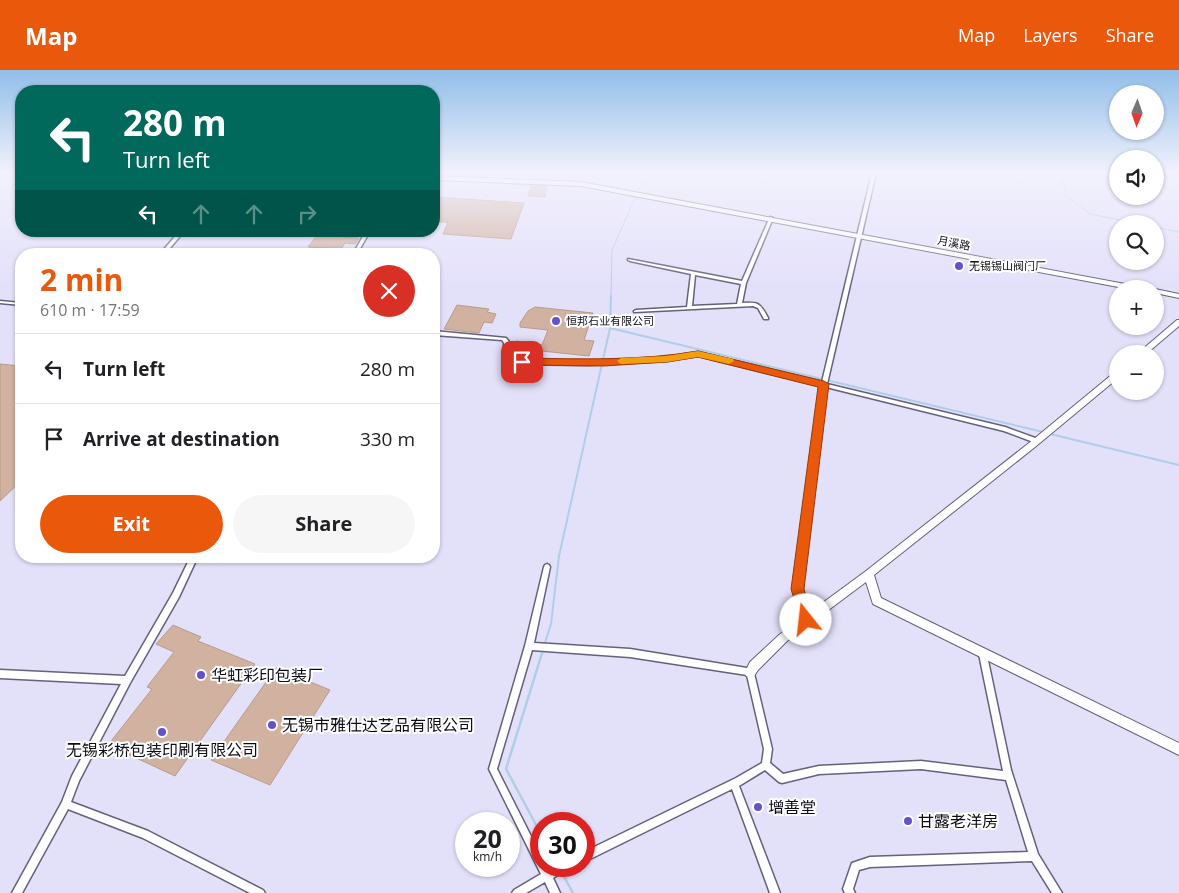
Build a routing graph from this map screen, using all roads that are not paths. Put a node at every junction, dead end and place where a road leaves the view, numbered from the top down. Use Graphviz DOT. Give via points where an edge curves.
graph roads {
  1 [pos="732,211"];
  2 [pos="865,211"];
  3 [pos="770,218"];
  4 [pos="860,235"];
  5 [pos="177,237"];
  6 [pos="365,237"];
  7 [pos="167,248"];
  8 [pos="359,248"];
  9 [pos="630,260"];
  10 [pos="693,273"];
  11 [pos="744,283"];
  12 [pos="1109,283"];
  13 [pos="1164,293"];
  14 [pos="1179,296"];
  15 [pos="0,302"];
  16 [pos="15,303"];
  17 [pos="738,305"];
  18 [pos="689,308"];
  19 [pos="636,311"];
  20 [pos="766,318"];
  21 [pos="1179,322"];
  22 [pos="440,334"];
  23 [pos="1152,345"];
  24 [pos="825,381"];
  25 [pos="1109,381"];
  26 [pos="1043,436"];
  27 [pos="192,563"];
  28 [pos="547,567"];
  29 [pos="869,574"];
  30 [pos="806,620"];
  31 [pos="534,646"];
  32 [pos="983,654"];
  33 [pos="750,672"];
  34 [pos="0,674"];
  35 [pos="126,680"];
  36 [pos="1179,749"];
  37 [pos="766,765"];
  38 [pos="1009,776"];
  39 [pos="734,784"];
  40 [pos="66,804"];
  41 [pos="530,841"];
  42 [pos="595,852"];
  43 [pos="1034,856"];
  44 [pos="536,877"];
  45 [pos="548,877"];
  46 [pos="16,893"];
  47 [pos="260,893"];
  48 [pos="517,893"];
  49 [pos="555,893"];
  50 [pos="776,893"];
  51 [pos="850,893"];
  52 [pos="1057,893"];
  1 -- 3 [label="street, 月溪路"];
  2 -- 4 [label="street"];
  3 -- 4 [label="street, 月溪路"];
  3 -- 11 [label="street"];
  4 -- 12 [label="street, 月溪路"];
  4 -- 24 [label="street"];
  5 -- 7 [label="street"];
  6 -- 8 [label="street"];
  9 -- 10 [label="street"];
  10 -- 11 [label="street"];
  10 -- 18 [label="street"];
  11 -- 17 [label="street"];
  13 -- 14 [label="street"];
  15 -- 16 [label="street"];
  17 -- 18 [label="street"];
  17 -- 20 [label="street" via="758,305"];
  18 -- 19 [label="street"];
  21 -- 23 [label="street"];
  22 -- 24 [label="street" via="504,339 508,362 604,363 698,354"];
  24 -- 26 [label="street" via="1005,429"];
  24 -- 30 [label="street" via="798,589"];
  25 -- 26 [label="street"];
  26 -- 29 [label="street"];
  27 -- 35 [label="street"];
  28 -- 31 [label="street"];
  29 -- 30 [label="street"];
  29 -- 32 [label="street" via="877,601"];
  30 -- 33 [label="street"];
  31 -- 33 [label="street" via="630,653"];
  31 -- 41 [label="street" via="493,769"];
  32 -- 36 [label="street"];
  32 -- 38 [label="street"];
  33 -- 37 [label="street" via="768,749"];
  34 -- 35 [label="street"];
  35 -- 40 [label="street"];
  37 -- 38 [label="street" via="782,779 820,770 921,765"];
  37 -- 39 [label="street"];
  38 -- 43 [label="street"];
  39 -- 42 [label="street"];
  39 -- 50 [label="street"];
  40 -- 46 [label="street"];
  40 -- 47 [label="street" via="145,834"];
  43 -- 51 [label="street" via="870,862 854,866 848,889"];
  43 -- 52 [label="street"];
  44 -- 48 [label="street"];
  45 -- 49 [label="street"];
}
